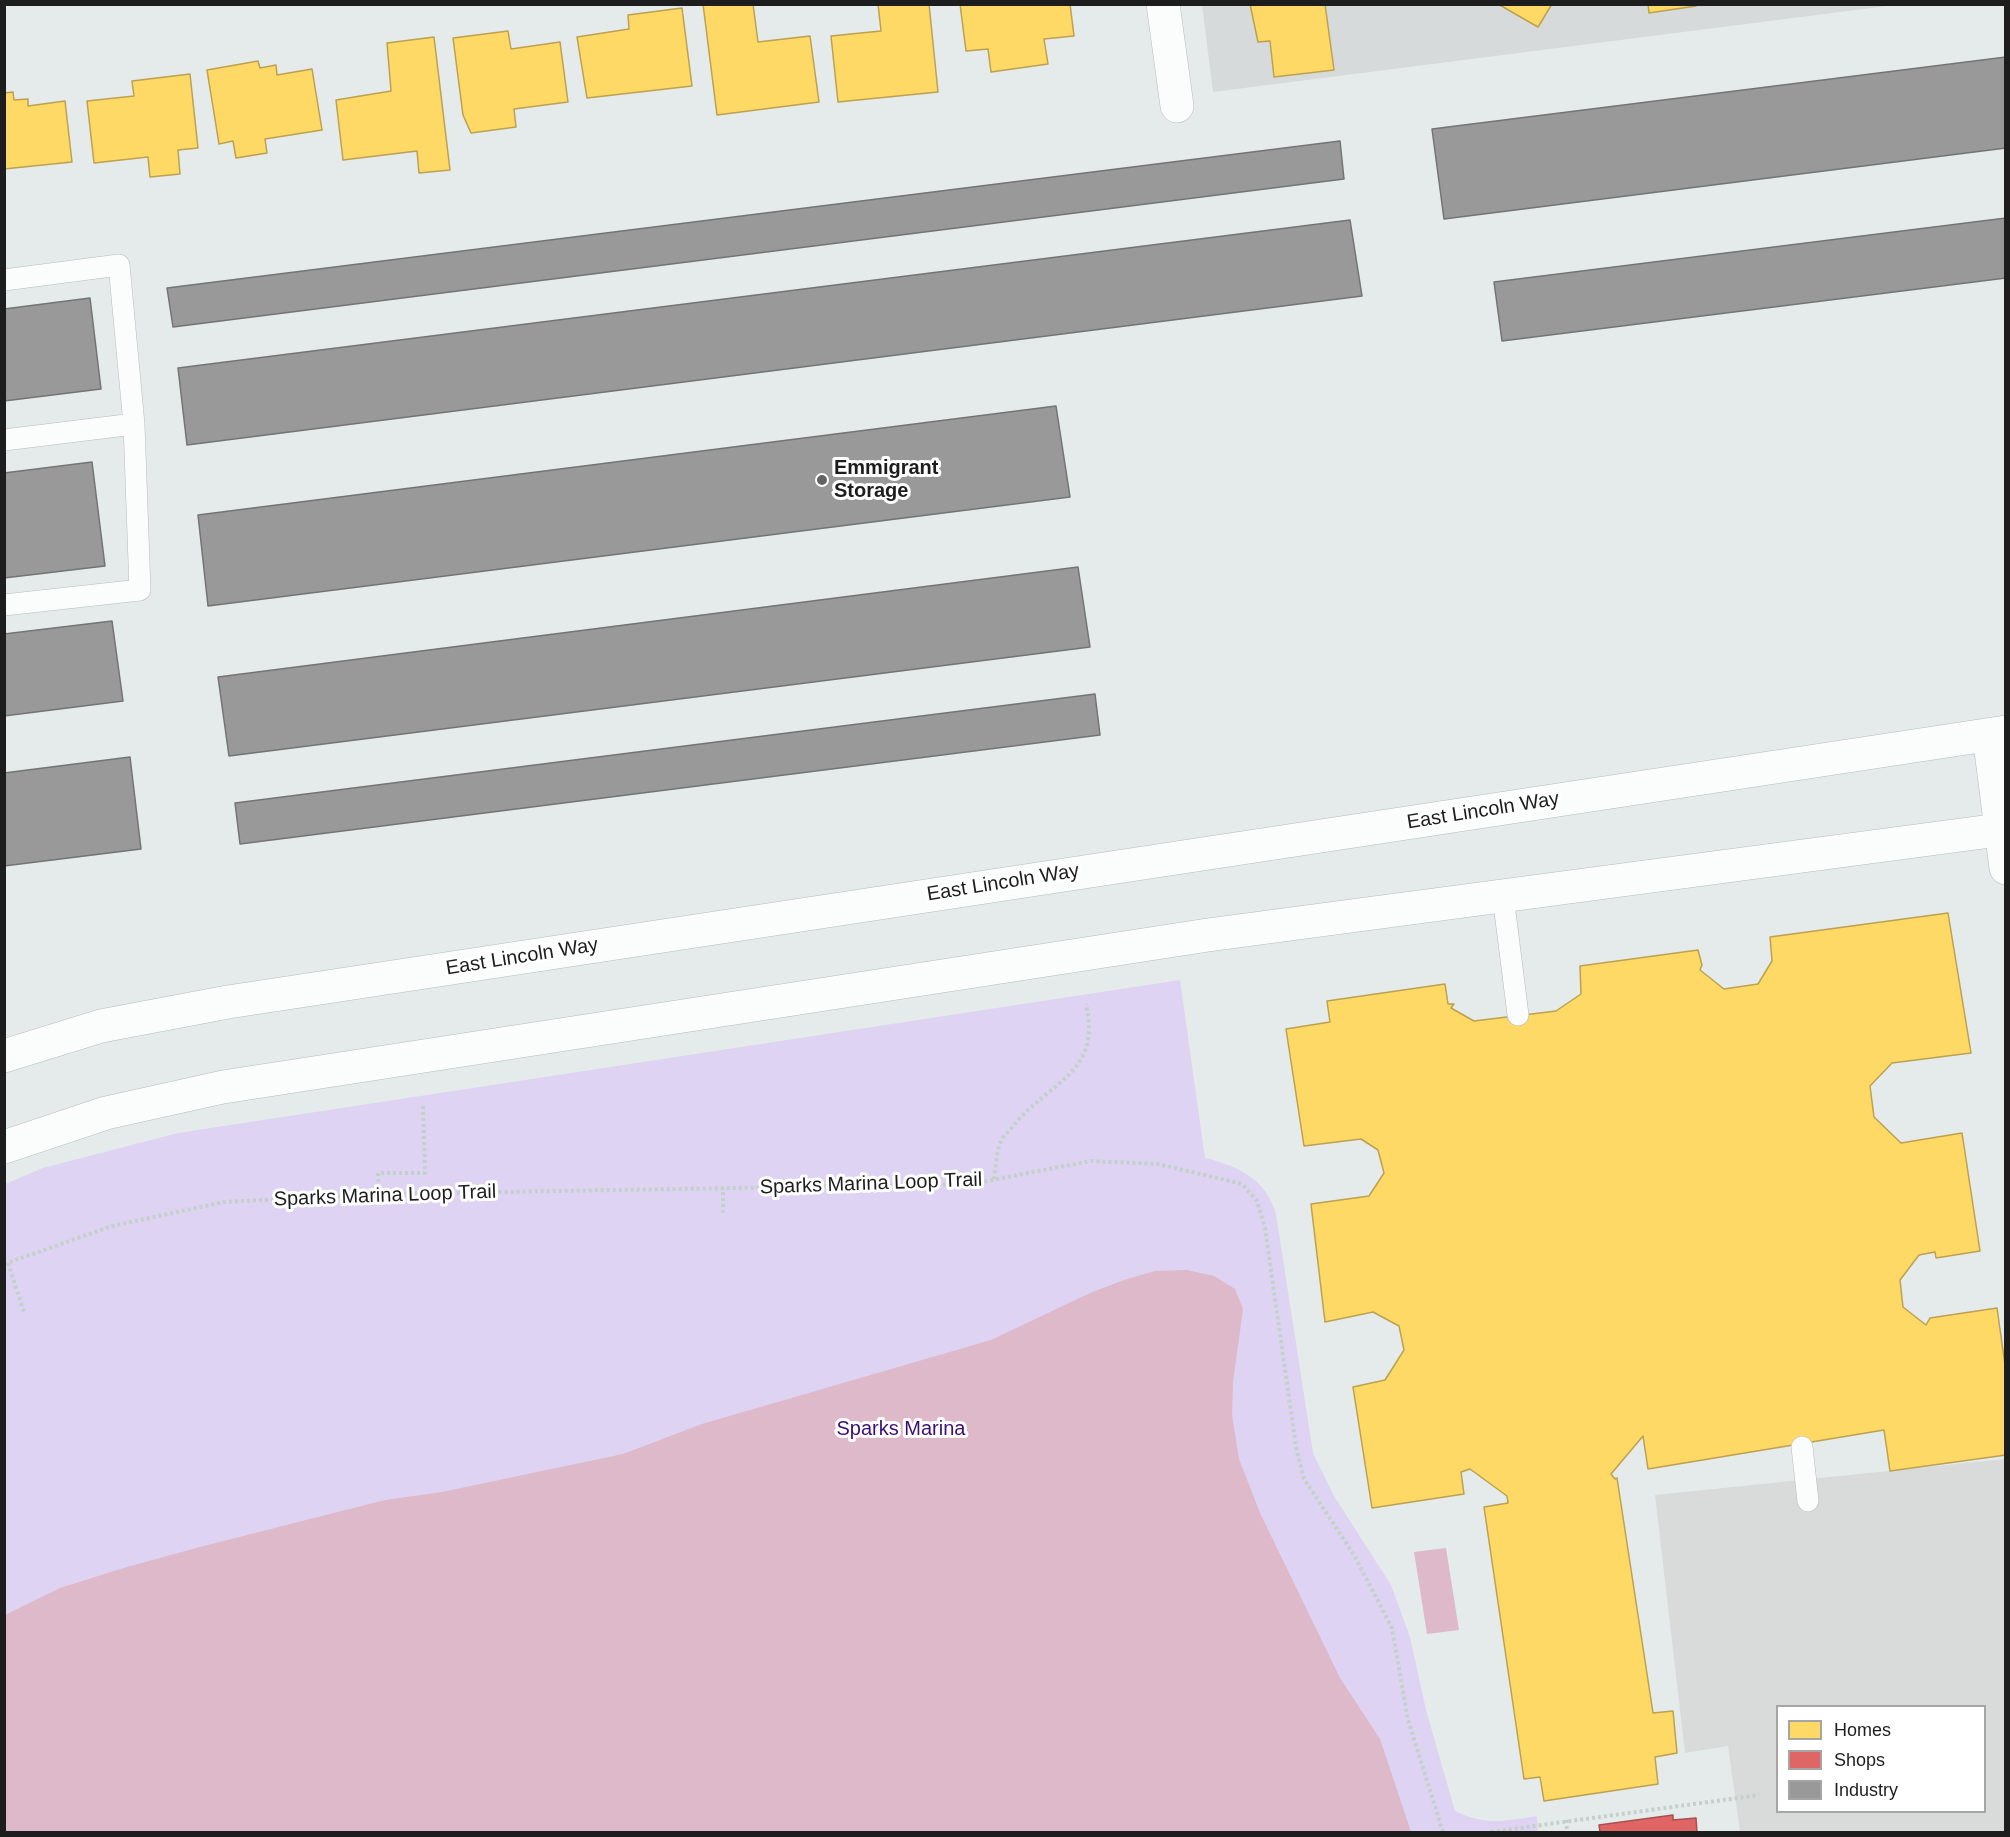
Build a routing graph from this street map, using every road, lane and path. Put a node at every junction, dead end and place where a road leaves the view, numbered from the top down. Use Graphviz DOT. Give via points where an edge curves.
graph roads {
  1 [pos="1163,4"];
  2 [pos="1177,106"];
  3 [pos="4,280"];
  4 [pos="134,424"];
  5 [pos="4,440"];
  6 [pos="4,605"];
  7 [pos="1997,733"];
  8 [pos="2003,829"];
  9 [pos="2006,868"];
  10 [pos="1503,896"];
  11 [pos="1086,1004"];
  12 [pos="1518,1015"];
  13 [pos="4,1056"];
  14 [pos="423,1106"];
  15 [pos="4,1147"];
  16 [pos="994,1179"];
  17 [pos="723,1188"];
  18 [pos="379,1194"];
  19 [pos="723,1213"];
  20 [pos="6,1263"];
  21 [pos="24,1312"];
  22 [pos="1802,1447"];
  23 [pos="1808,1501"];
  24 [pos="1759,1795"];
  25 [pos="1566,1820"];
  26 [pos="1540,1824"];
  27 [pos="1443,1833"];
  28 [pos="1491,1833"];
  29 [pos="1539,1833"];
  30 [pos="1567,1833"];
  1 -- 2 [label="street"];
  3 -- 4 [label="lane" via="119,265"];
  4 -- 5 [label="lane"];
  4 -- 6 [label="lane" via="140,590"];
  7 -- 8 [label="street"];
  7 -- 13 [label="street, East Lincoln Way" via="228,1002 101,1026"];
  8 -- 9 [label="street"];
  8 -- 10 [label="street"];
  10 -- 12 [label="lane"];
  10 -- 15 [label="street" via="1208,935 223,1087 106,1113"];
  11 -- 16 [label="path" via="1090,1024 1088,1048 1071,1075 1027,1109 1000,1142"];
  14 -- 18 [label="path" via="425,1173 378,1173"];
  16 -- 17 [label="path, Sparks Marina Loop Trail" via="971,1184"];
  16 -- 27 [label="path, Sparks Marina Loop Trail" via="1091,1161 1158,1164 1242,1184 1257,1201 1265,1228 1304,1479 1354,1555 1392,1628 1408,1720"];
  17 -- 18 [label="path, Sparks Marina Loop Trail"];
  17 -- 19 [label="path"];
  18 -- 20 [label="path, Sparks Marina Loop Trail" via="224,1202 112,1226"];
  20 -- 21 [label="path"];
  22 -- 23 [label="lane"];
  24 -- 25 [label="path"];
  25 -- 26 [label="path"];
  25 -- 30 [label="path"];
  26 -- 28 [label="path"];
  26 -- 29 [label="path"];
}
